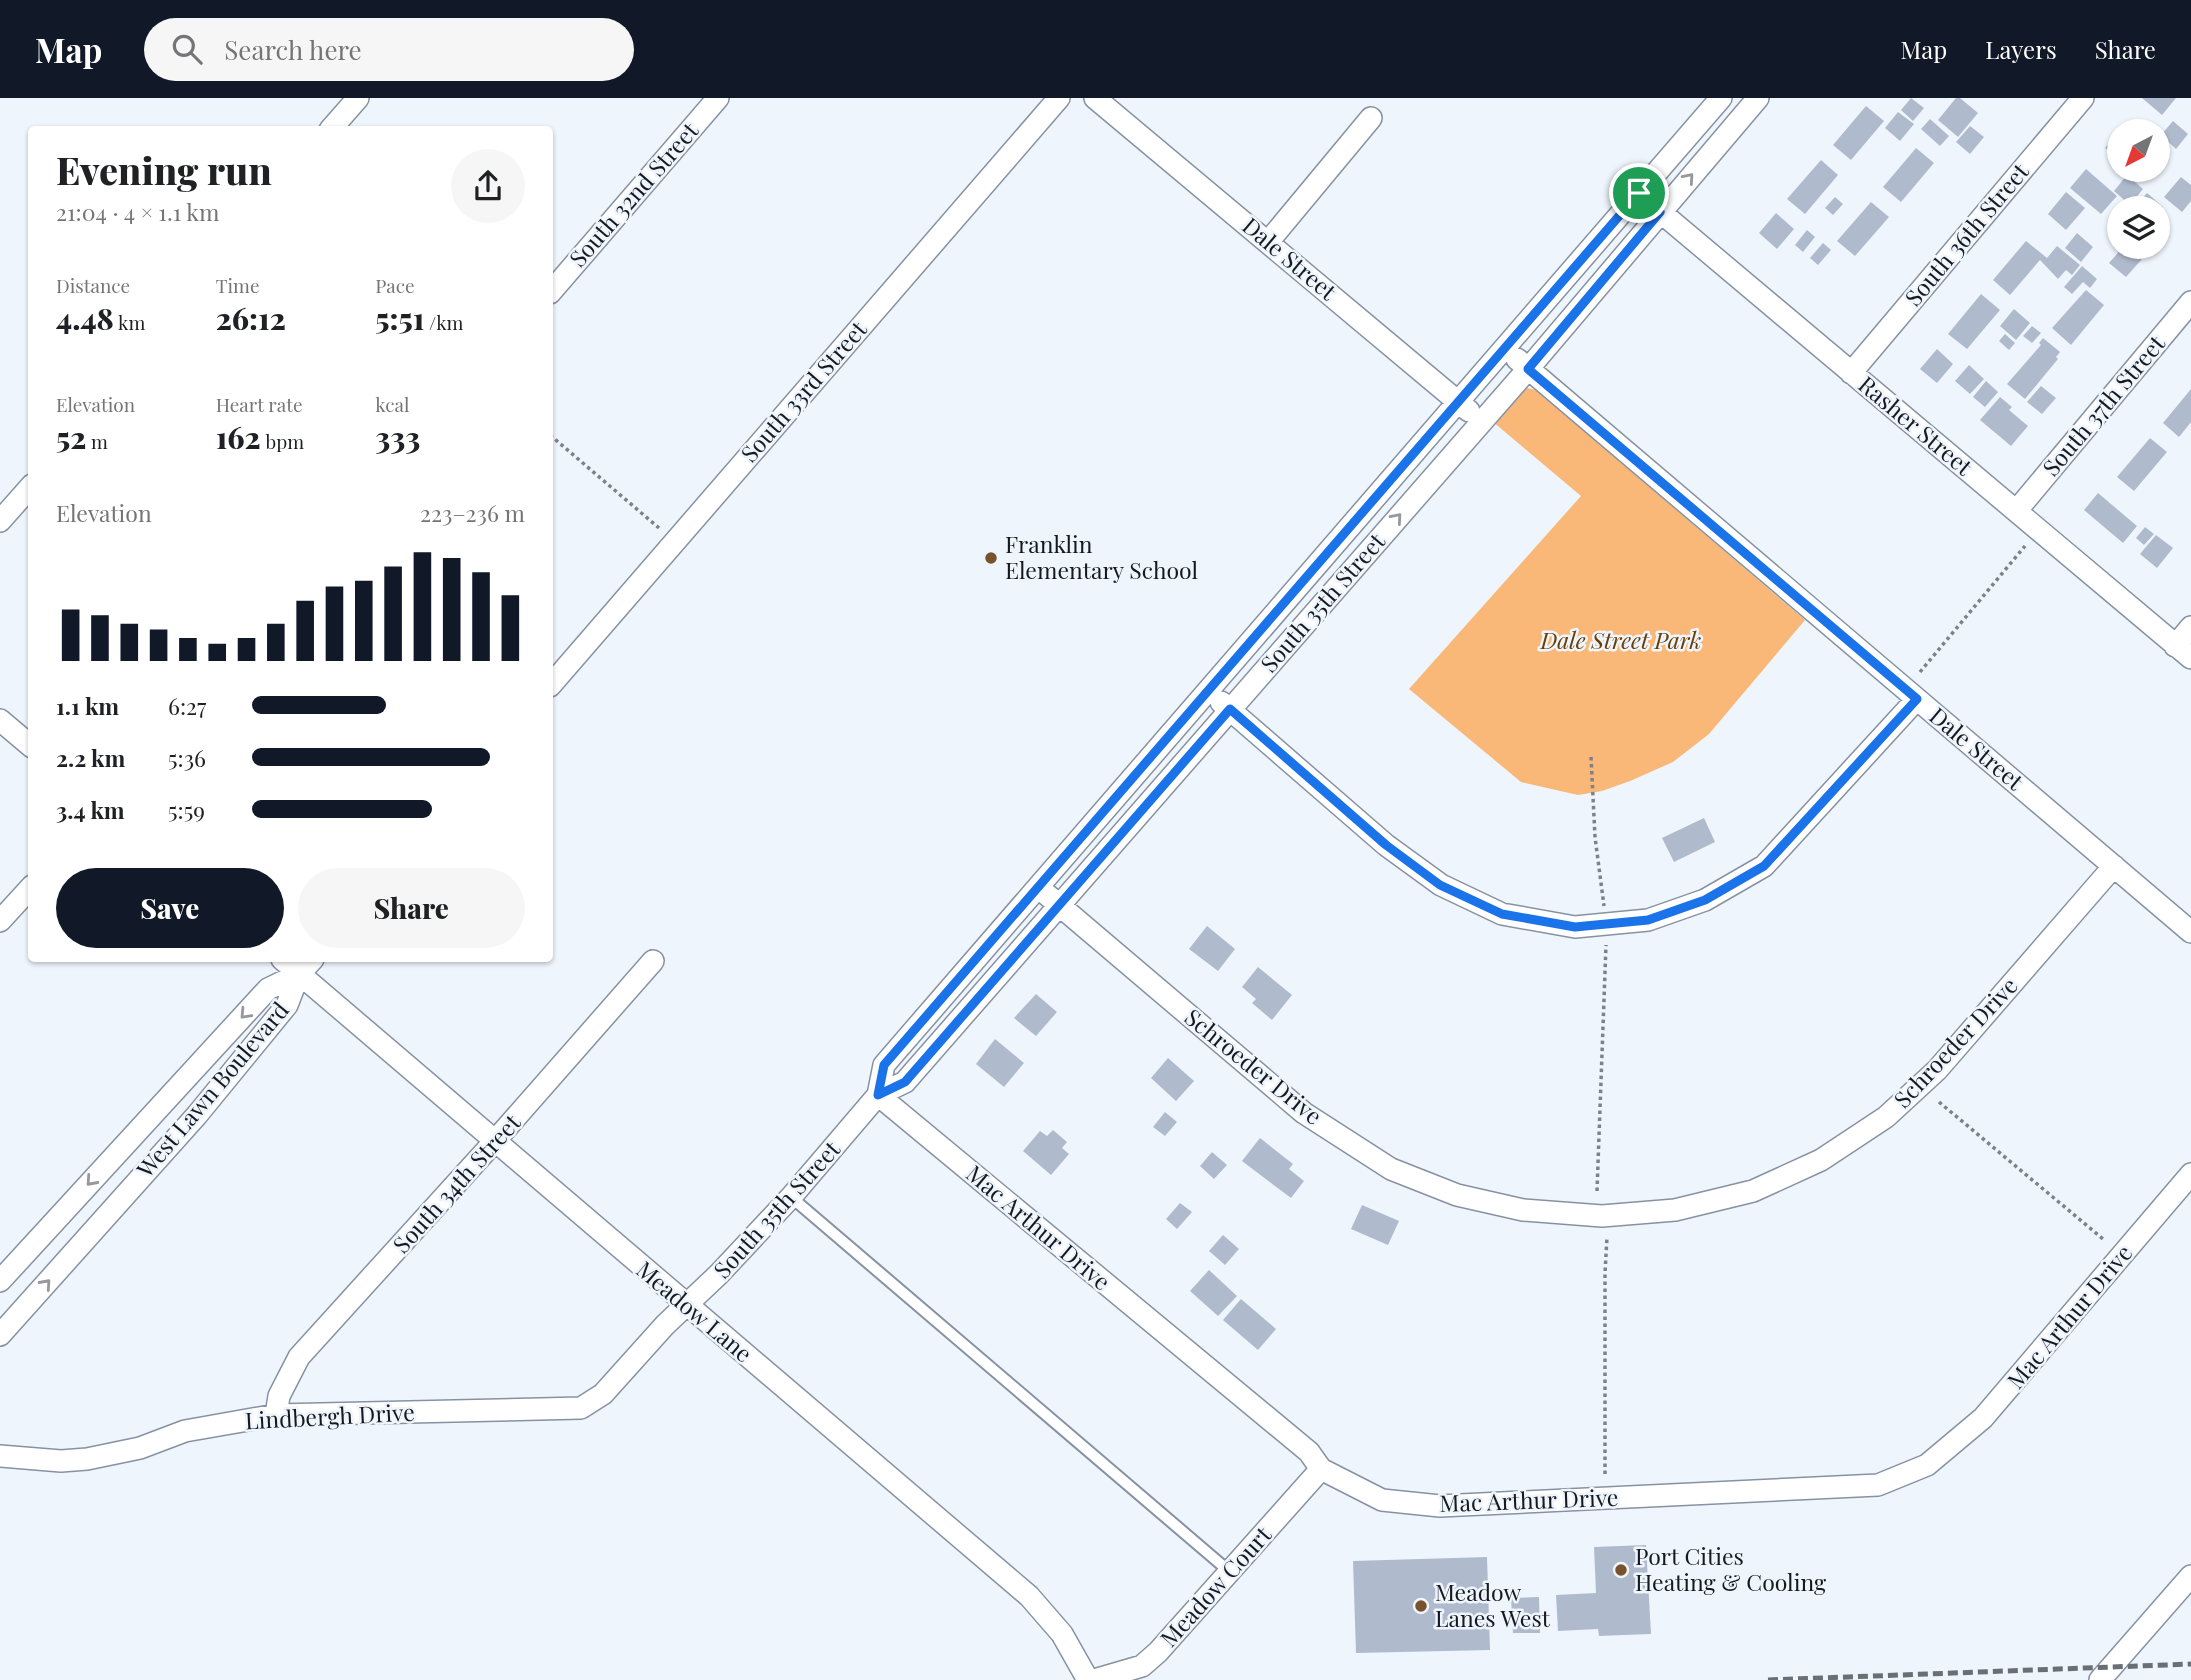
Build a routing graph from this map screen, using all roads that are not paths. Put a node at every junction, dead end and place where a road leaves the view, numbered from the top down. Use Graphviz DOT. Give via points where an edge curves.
graph roads {
  1 [pos="358,98"];
  2 [pos="718,98"];
  3 [pos="1059,98"];
  4 [pos="1095,98"];
  5 [pos="1721,98"];
  6 [pos="1758,98"];
  7 [pos="2082,98"];
  8 [pos="1371,118"];
  9 [pos="334,126"];
  10 [pos="1639,193"];
  11 [pos="1660,212"];
  12 [pos="1269,242"];
  13 [pos="553,290"];
  14 [pos="2191,302"];
  15 [pos="1505,349"];
  16 [pos="1528,369"];
  17 [pos="1851,373"];
  18 [pos="1459,403"];
  19 [pos="1481,422"];
  20 [pos="28,490"];
  21 [pos="2017,510"];
  22 [pos="0,521"];
  23 [pos="2191,627"];
  24 [pos="2183,652"];
  25 [pos="553,683"];
  26 [pos="1209,691"];
  27 [pos="1917,699"];
  28 [pos="1230,709"];
  29 [pos="0,720"];
  30 [pos="28,744"];
  31 [pos="2114,866"];
  32 [pos="1039,888"];
  33 [pos="28,890"];
  34 [pos="1061,905"];
  35 [pos="0,921"];
  36 [pos="2191,932"];
  37 [pos="653,961"];
  38 [pos="306,967"];
  39 [pos="878,1095"];
  40 [pos="494,1142"];
  41 [pos="2191,1174"];
  42 [pos="791,1197"];
  43 [pos="0,1281"];
  44 [pos="687,1306"];
  45 [pos="0,1335"];
  46 [pos="581,1408"];
  47 [pos="276,1415"];
  48 [pos="0,1456"];
  49 [pos="1321,1469"];
  50 [pos="1230,1572"];
  51 [pos="2191,1576"];
  52 [pos="1088,1680"];
  53 [pos="1094,1680"];
  54 [pos="2100,1680"];
  1 -- 9 [label="street"];
  2 -- 13 [label="street, South 32nd Street"];
  3 -- 25 [label="street, South 33rd Street"];
  4 -- 12 [label="street, Dale Street"];
  5 -- 10 [label="street, South 35th Street"];
  11 -- 6 [label="street, South 35th Street, one-way"];
  7 -- 17 [label="street, South 36th Street"];
  8 -- 12 [label="street"];
  10 -- 11 [label="street, Rasher Street"];
  10 -- 15 [label="street, South 35th Street"];
  11 -- 16 [label="street, South 35th Street"];
  11 -- 17 [label="street, Rasher Street"];
  12 -- 18 [label="street, Dale Street"];
  14 -- 21 [label="street, South 37th Street"];
  15 -- 16 [label="street, Dale Street"];
  15 -- 18 [label="street, South 35th Street"];
  16 -- 19 [label="street, South 35th Street"];
  16 -- 27 [label="street, Dale Street"];
  17 -- 21 [label="street, Rasher Street"];
  18 -- 19 [label="street, Dale Street"];
  18 -- 26 [label="street, South 35th Street"];
  28 -- 19 [label="street, South 35th Street, one-way"];
  20 -- 22 [label="street"];
  21 -- 24 [label="street, Rasher Street"];
  23 -- 24 [label="street"];
  26 -- 28 [label="street"];
  26 -- 32 [label="street, South 35th Street"];
  27 -- 28 [label="street" via="1764,866 1705,900 1648,920 1575,927 1502,914 1440,885 1386,845"];
  27 -- 31 [label="street, Dale Street"];
  28 -- 34 [label="street, South 35th Street"];
  29 -- 30 [label="street"];
  31 -- 34 [label="street, Schroeder Drive" via="1937,1070 1886,1117 1821,1160 1753,1191 1675,1210 1602,1216 1523,1210 1457,1195 1391,1169 1304,1113"];
  31 -- 36 [label="street, Dale Street"];
  32 -- 34 [label="street, Schroeder Drive"];
  32 -- 39 [label="street, South 35th Street" via="884,1065"];
  33 -- 35 [label="street"];
  34 -- 39 [label="street, South 35th Street" via="905,1082"];
  37 -- 40 [label="street, South 34th Street"];
  38 -- 40 [label="street, Meadow Lane"];
  38 -- 43 [label="street, West Lawn Boulevard, one-way" via="268,989"];
  45 -- 38 [label="street, West Lawn Boulevard, one-way" via="197,1115 287,1005"];
  39 -- 42 [label="street, South 35th Street"];
  39 -- 49 [label="street, Mac Arthur Drive" via="1309,1452"];
  40 -- 44 [label="street, Meadow Lane"];
  40 -- 47 [label="street, South 34th Street" via="299,1357 279,1396"];
  41 -- 49 [label="street, Mac Arthur Drive" via="1983,1418 1927,1465 1878,1485 1440,1506 1381,1500"];
  42 -- 44 [label="street, South 35th Street"];
  42 -- 50 [label="lane"];
  44 -- 46 [label="street, South 35th Street" via="664,1325 603,1394"];
  44 -- 52 [label="street, Meadow Lane" via="1029,1596 1062,1634"];
  46 -- 47 [label="street, Lindbergh Drive"];
  47 -- 48 [label="street, Lindbergh Drive" via="185,1431 139,1448 87,1459"];
  49 -- 50 [label="street, Meadow Court"];
  50 -- 53 [label="street, Meadow Court" via="1142,1666"];
  51 -- 54 [label="street"];
}
